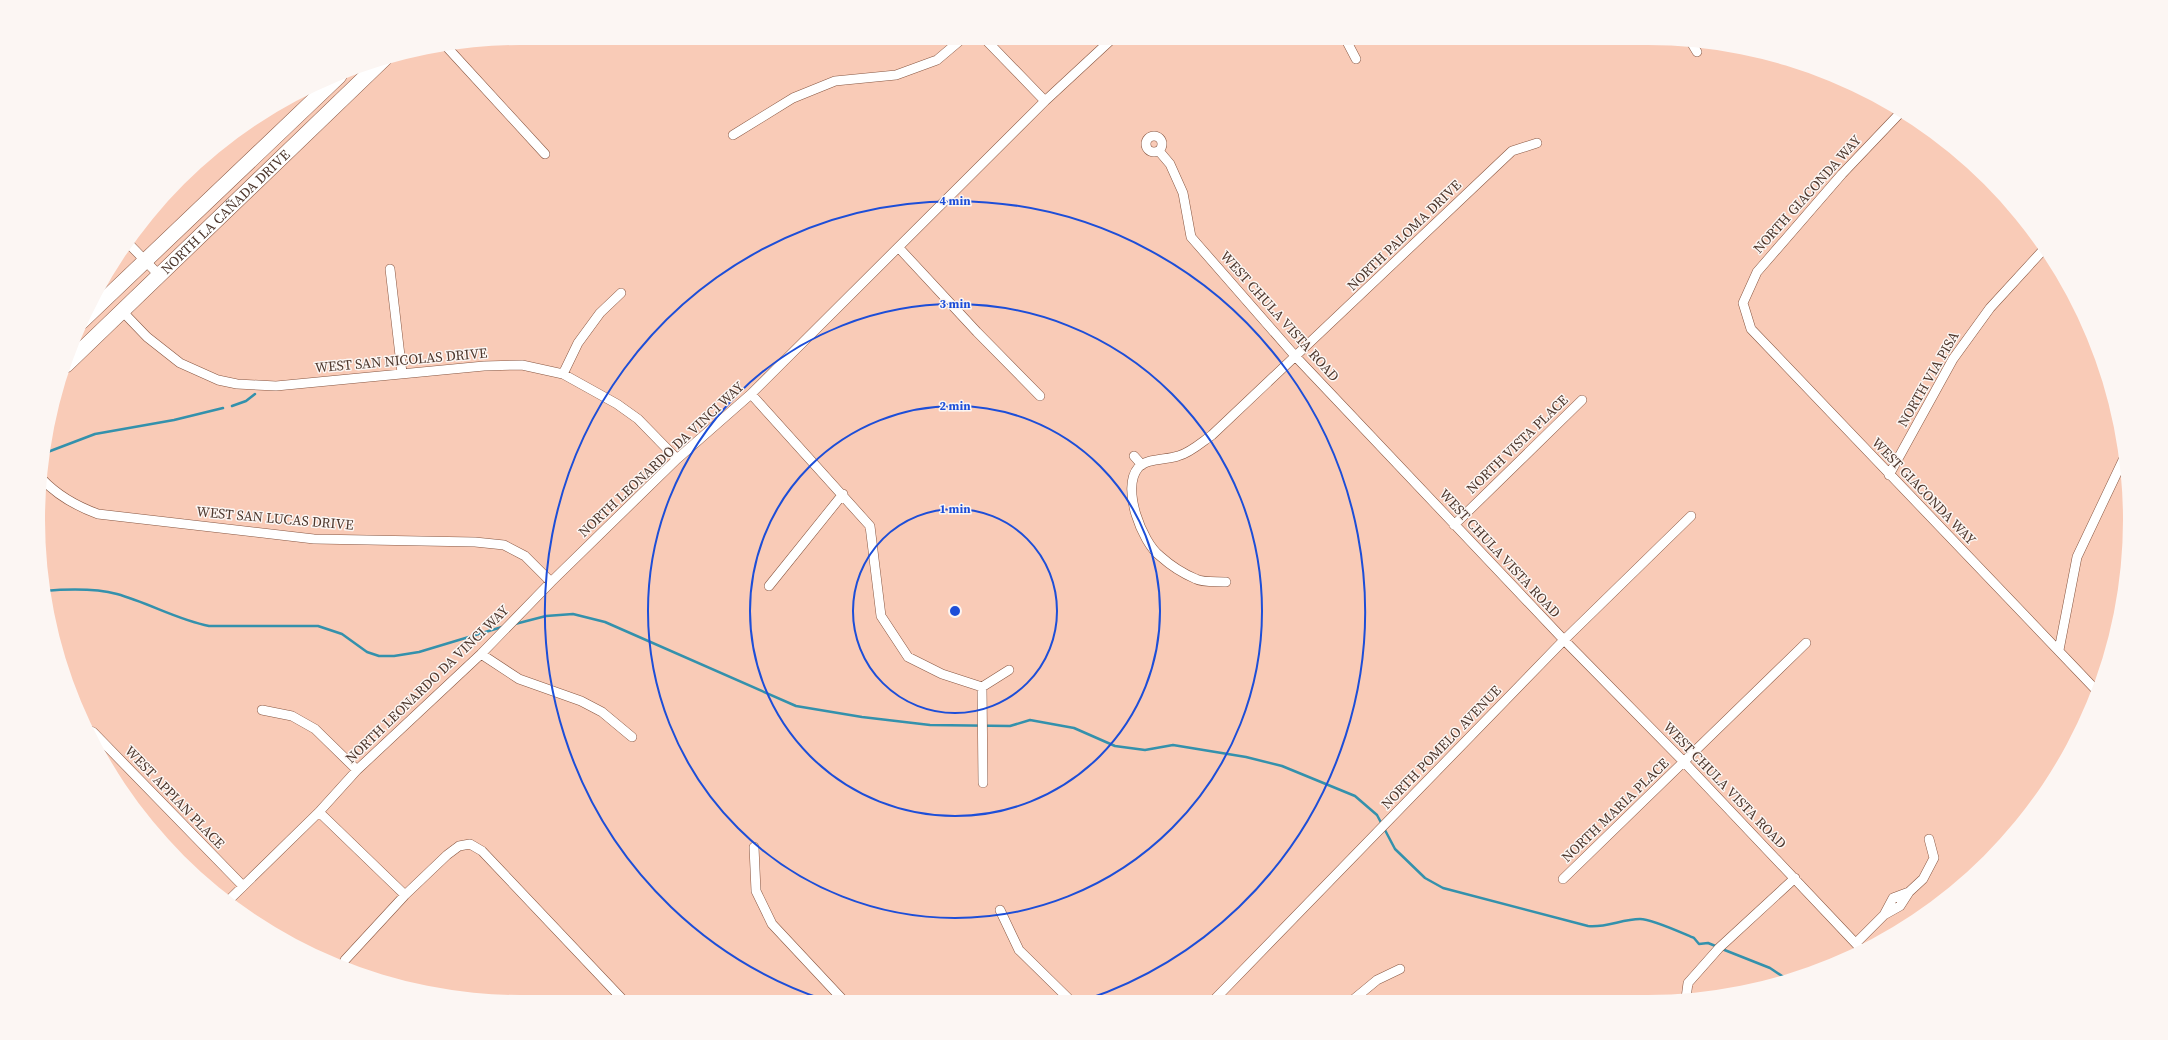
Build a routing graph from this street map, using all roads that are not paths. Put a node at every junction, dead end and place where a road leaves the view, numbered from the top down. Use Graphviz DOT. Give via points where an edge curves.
graph roads {
  1 [pos="955,45"];
  2 [pos="991,45"];
  3 [pos="1105,45"];
  4 [pos="1349,45"];
  5 [pos="1694,47"];
  6 [pos="450,50"];
  7 [pos="1697,52"];
  8 [pos="1356,59"];
  9 [pos="375,68"];
  10 [pos="330,85"];
  11 [pos="1045,101"];
  12 [pos="1898,116"];
  13 [pos="733,135"];
  14 [pos="1537,143"];
  15 [pos="1159,151"];
  16 [pos="545,154"];
  17 [pos="132,247"];
  18 [pos="899,248"];
  19 [pos="2041,253"];
  20 [pos="146,261"];
  21 [pos="390,269"];
  22 [pos="160,275"];
  23 [pos="621,293"];
  24 [pos="1743,303"];
  25 [pos="94,310"];
  26 [pos="122,311"];
  27 [pos="1296,357"];
  28 [pos="74,358"];
  29 [pos="402,373"];
  30 [pos="563,374"];
  31 [pos="751,394"];
  32 [pos="1040,396"];
  33 [pos="1582,400"];
  34 [pos="1134,456"];
  35 [pos="677,459"];
  36 [pos="1142,465"];
  37 [pos="2120,467"];
  38 [pos="1889,475"];
  39 [pos="46,484"];
  40 [pos="843,494"];
  41 [pos="1690,516"];
  42 [pos="1454,525"];
  43 [pos="551,582"];
  44 [pos="1226,582"];
  45 [pos="769,586"];
  46 [pos="1564,640"];
  47 [pos="1806,642"];
  48 [pos="2059,650"];
  49 [pos="481,654"];
  50 [pos="1009,670"];
  51 [pos="982,687"];
  52 [pos="2093,687"];
  53 [pos="262,710"];
  54 [pos="98,737"];
  55 [pos="632,737"];
  56 [pos="1684,762"];
  57 [pos="357,770"];
  58 [pos="983,784"];
  59 [pos="319,812"];
  60 [pos="1929,839"];
  61 [pos="754,847"];
  62 [pos="1795,878"];
  63 [pos="1563,879"];
  64 [pos="243,886"];
  65 [pos="405,895"];
  66 [pos="232,897"];
  67 [pos="1000,910"];
  68 [pos="1858,946"];
  69 [pos="344,961"];
  70 [pos="1400,969"];
  71 [pos="1687,993"];
  72 [pos="618,995"];
  73 [pos="838,995"];
  74 [pos="1065,995"];
  75 [pos="1219,995"];
  76 [pos="1359,995"];
  1 -- 13 [label="street" via="937,60 896,75 835,81 792,98"];
  2 -- 11 [label="street"];
  3 -- 11 [label="street, NORTH LEONARDO DA VINCI WAY"];
  4 -- 8 [label="street"];
  5 -- 7 [label="street"];
  6 -- 16 [label="street"];
  9 -- 22 [label="main road, NORTH LA CAÑADA DRIVE"];
  10 -- 20 [label="main road, NORTH LA CAÑADA DRIVE"];
  11 -- 18 [label="street, NORTH LEONARDO DA VINCI WAY"];
  12 -- 24 [label="street, NORTH GIACONDA WAY" via="1842,174 1757,272"];
  14 -- 27 [label="street, NORTH PALOMA DRIVE" via="1512,151"];
  15 -- 27 [label="street, WEST CHULA VISTA ROAD" via="1170,164 1183,193 1191,236"];
  17 -- 20 [label="street"];
  18 -- 31 [label="street, NORTH LEONARDO DA VINCI WAY"];
  18 -- 32 [label="street" via="977,333"];
  19 -- 38 [label="street, NORTH VIA PISA" via="1990,308 1953,359"];
  20 -- 22 [label="street"];
  20 -- 25 [label="main road, NORTH LA CAÑADA DRIVE"];
  21 -- 29 [label="street"];
  22 -- 26 [label="main road, NORTH LA CAÑADA DRIVE"];
  23 -- 30 [label="street" via="600,313 578,343"];
  24 -- 38 [label="street, WEST GIACONDA WAY" via="1751,330"];
  26 -- 28 [label="main road, NORTH LA CAÑADA DRIVE"];
  26 -- 29 [label="street, WEST SAN NICOLAS DRIVE" via="147,338 180,363 218,380 237,384 276,386"];
  27 -- 36 [label="street, NORTH PALOMA DRIVE" via="1212,435 1180,456"];
  27 -- 42 [label="street, WEST CHULA VISTA ROAD"];
  29 -- 30 [label="street, WEST SAN NICOLAS DRIVE" via="522,365"];
  30 -- 35 [label="street, WEST SAN NICOLAS DRIVE" via="617,404 638,419"];
  31 -- 35 [label="street, NORTH LEONARDO DA VINCI WAY"];
  31 -- 40 [label="street"];
  33 -- 42 [label="street, NORTH VISTA PLACE"];
  34 -- 36 [label="street"];
  35 -- 43 [label="street, NORTH LEONARDO DA VINCI WAY"];
  36 -- 44 [label="street" via="1133,475 1133,501 1142,531 1159,556 1197,580"];
  37 -- 48 [label="street" via="2077,556"];
  38 -- 48 [label="street, WEST GIACONDA WAY"];
  39 -- 43 [label="street, WEST SAN LUCAS DRIVE" via="79,508 104,515 314,539 474,542 504,545 525,556"];
  40 -- 45 [label="street"];
  40 -- 51 [label="street" via="870,526 881,616 908,657 942,674"];
  41 -- 46 [label="street, NORTH POMELO AVENUE"];
  42 -- 46 [label="street, WEST CHULA VISTA ROAD"];
  43 -- 49 [label="street, NORTH LEONARDO DA VINCI WAY"];
  46 -- 56 [label="street, WEST CHULA VISTA ROAD"];
  46 -- 75 [label="street, NORTH POMELO AVENUE"];
  47 -- 56 [label="street, NORTH MARIA PLACE"];
  48 -- 52 [label="street, WEST GIACONDA WAY"];
  49 -- 55 [label="street" via="519,679 581,701 602,712"];
  49 -- 57 [label="street, NORTH LEONARDO DA VINCI WAY"];
  50 -- 51 [label="street"];
  51 -- 58 [label="street"];
  53 -- 57 [label="street" via="292,716 315,729"];
  54 -- 64 [label="street, WEST APPIAN PLACE"];
  56 -- 62 [label="street, WEST CHULA VISTA ROAD"];
  56 -- 63 [label="street, NORTH MARIA PLACE"];
  57 -- 59 [label="street, NORTH LEONARDO DA VINCI WAY"];
  59 -- 64 [label="street, NORTH LEONARDO DA VINCI WAY"];
  59 -- 65 [label="street"];
  60 -- 68 [label="street" via="1934,858 1923,879 1909,892 1893,898 1884,915"];
  61 -- 73 [label="street" via="756,891 772,924"];
  62 -- 68 [label="street, WEST CHULA VISTA ROAD"];
  62 -- 71 [label="street" via="1719,948 1688,983"];
  64 -- 66 [label="street, NORTH LEONARDO DA VINCI WAY"];
  65 -- 69 [label="street"];
  65 -- 72 [label="street" via="456,847 470,840"];
  67 -- 74 [label="street" via="1019,950"];
  70 -- 76 [label="street" via="1377,980"];
}
